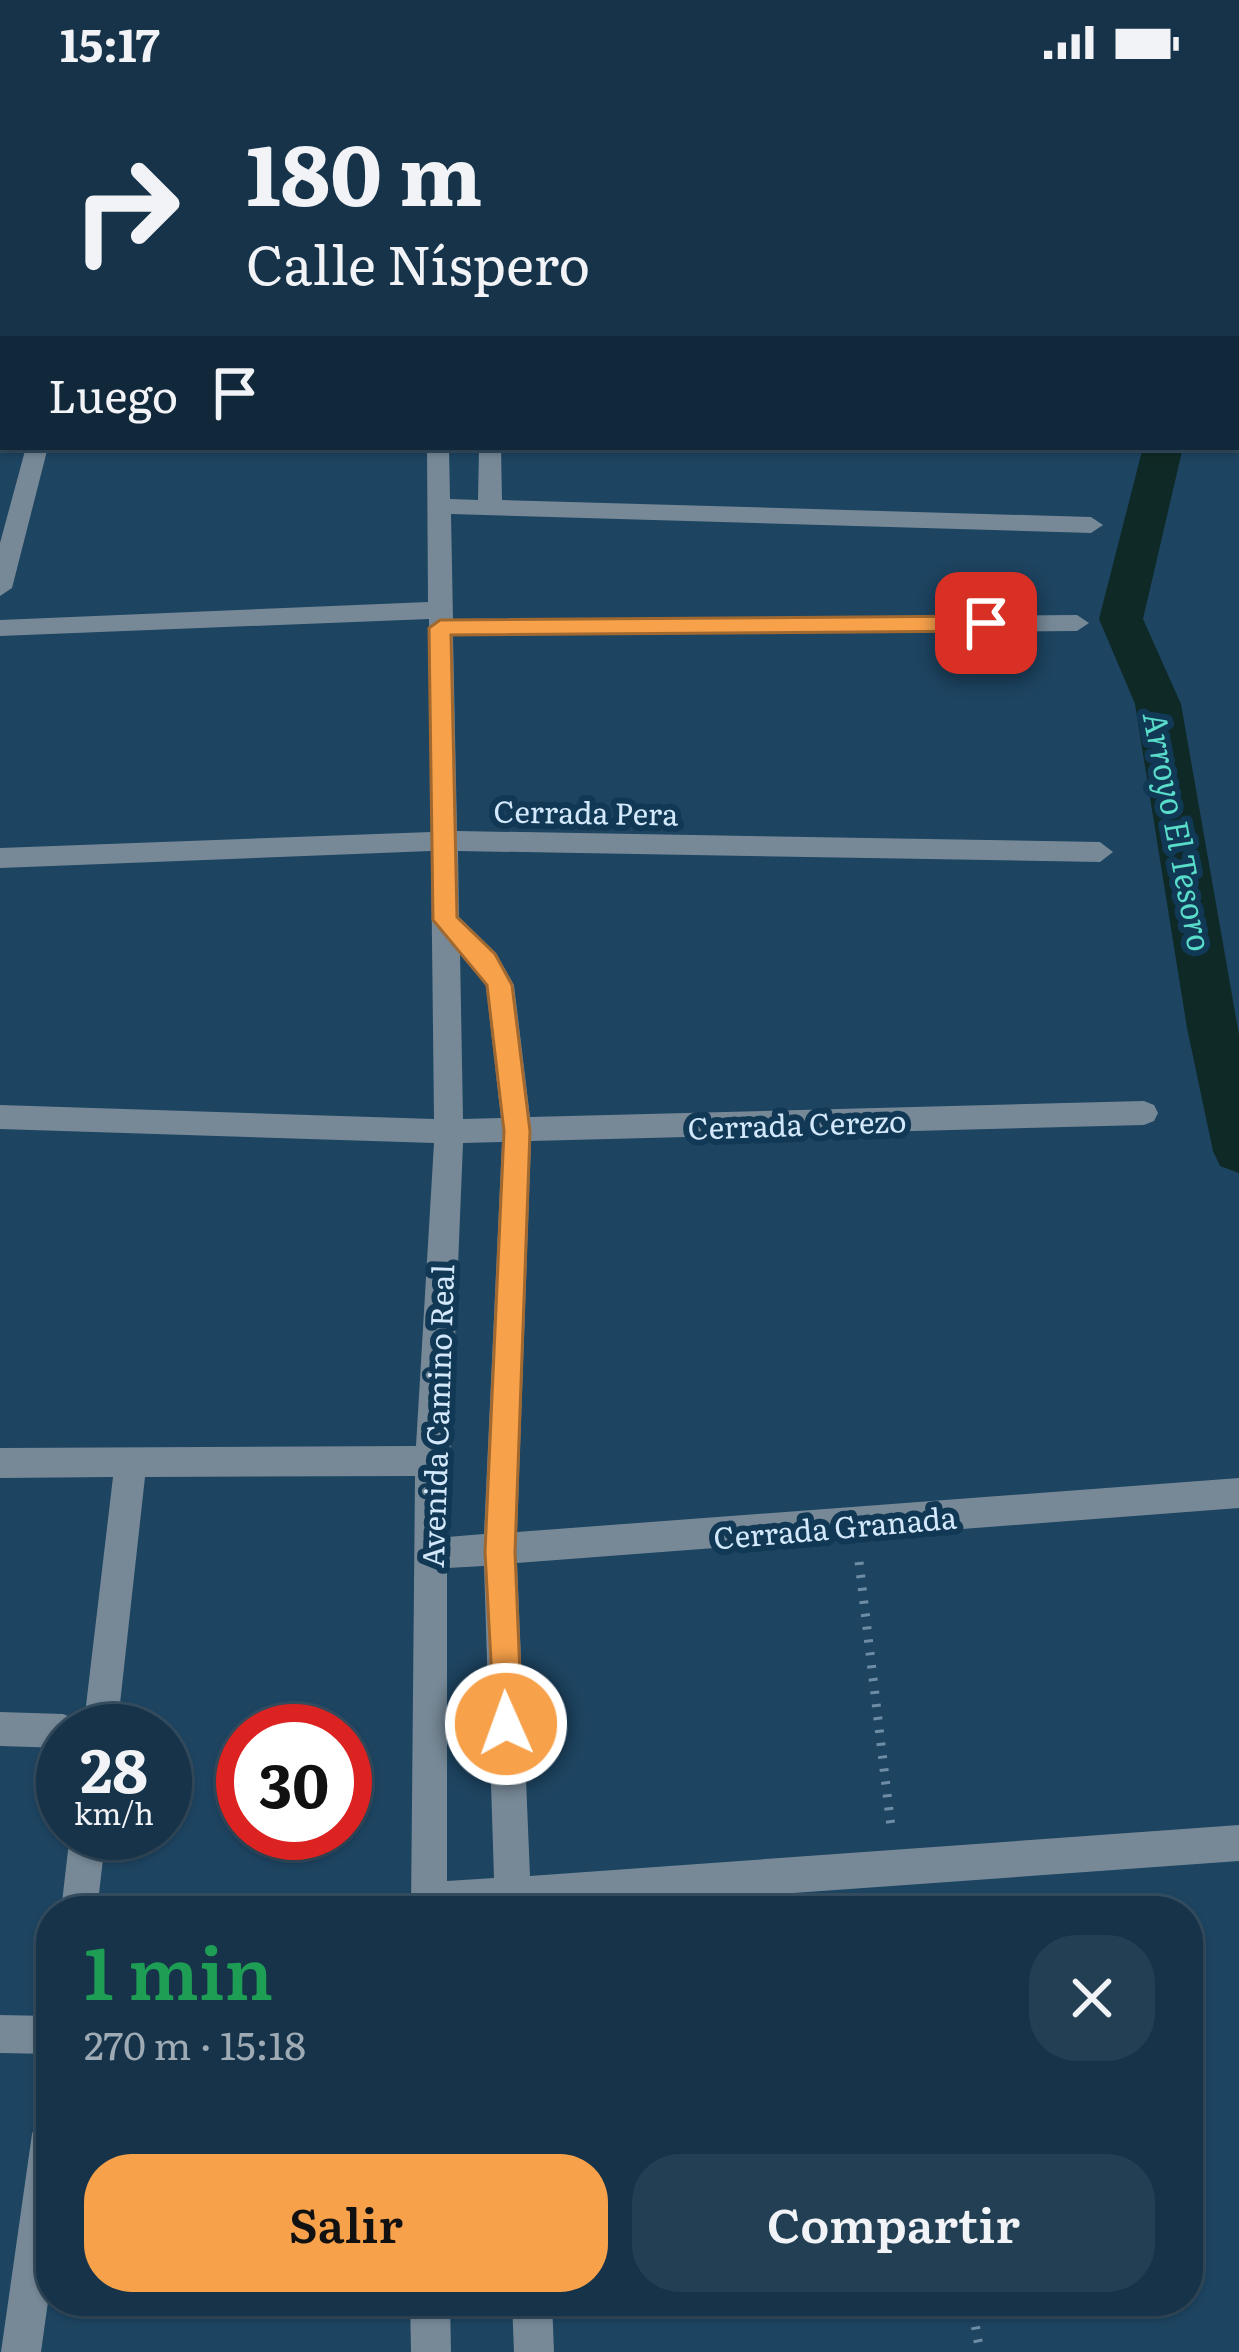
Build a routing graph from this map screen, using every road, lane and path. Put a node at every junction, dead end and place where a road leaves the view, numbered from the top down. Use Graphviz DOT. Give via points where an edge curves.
graph roads {
  1 [pos="36,450"];
  2 [pos="438,450"];
  3 [pos="490,450"];
  4 [pos="437,506"];
  5 [pos="490,507"];
  6 [pos="1091,525"];
  7 [pos="0,588"];
  8 [pos="440,619"];
  9 [pos="1077,623"];
  10 [pos="0,628"];
  11 [pos="444,842"];
  12 [pos="1100,853"];
  13 [pos="0,858"];
  14 [pos="445,920"];
  15 [pos="1144,1113"];
  16 [pos="0,1117"];
  17 [pos="449,1131"];
  18 [pos="517,1131"];
  19 [pos="131,1460"];
  20 [pos="431,1460"];
  21 [pos="0,1462"];
  22 [pos="1239,1493"];
  23 [pos="854,1524"];
  24 [pos="500,1552"];
  25 [pos="430,1555"];
  26 [pos="103,1704"];
  27 [pos="0,1729"];
  28 [pos="36,1730"];
  29 [pos="1239,1843"];
  30 [pos="85,1860"];
  31 [pos="896,1870"];
  32 [pos="81,1896"];
  33 [pos="429,1896"];
  34 [pos="513,1896"];
  35 [pos="603,1896"];
  36 [pos="0,2034"];
  37 [pos="36,2035"];
  38 [pos="36,2243"];
  39 [pos="430,2316"];
  40 [pos="533,2316"];
  41 [pos="974,2316"];
  42 [pos="21,2352"];
  43 [pos="430,2352"];
  44 [pos="534,2352"];
  45 [pos="980,2352"];
  1 -- 7 [label="street"];
  2 -- 4 [label="street, Avenida Camino Real"];
  3 -- 5 [label="street"];
  4 -- 5 [label="street"];
  4 -- 8 [label="street, Avenida Camino Real"];
  5 -- 6 [label="street"];
  8 -- 9 [label="street"];
  8 -- 10 [label="street"];
  8 -- 11 [label="street, Avenida Camino Real"];
  11 -- 12 [label="street, Cerrada Pera"];
  11 -- 13 [label="street, Cerrada Pera"];
  11 -- 14 [label="street, Avenida Camino Real"];
  14 -- 17 [label="street, Avenida Camino Real"];
  14 -- 18 [label="street" via="500,985"];
  15 -- 18 [label="street, Cerrada Cerezo"];
  16 -- 17 [label="street, Cerrada Cerezo"];
  17 -- 18 [label="street, Cerrada Cerezo"];
  17 -- 20 [label="street, Avenida Camino Real"];
  18 -- 24 [label="street"];
  19 -- 20 [label="street"];
  19 -- 21 [label="street"];
  19 -- 26 [label="street"];
  20 -- 25 [label="street, Avenida Camino Real"];
  22 -- 23 [label="street, Cerrada Granada"];
  23 -- 24 [label="street, Cerrada Granada"];
  23 -- 31 [label="path"];
  24 -- 25 [label="street, Cerrada Granada"];
  24 -- 34 [label="street"];
  25 -- 33 [label="street, Avenida Camino Real"];
  27 -- 28 [label="street"];
  29 -- 31 [label="street"];
  30 -- 32 [label="street"];
  31 -- 35 [label="street"];
  36 -- 37 [label="street"];
  38 -- 42 [label="street"];
  39 -- 43 [label="street"];
  40 -- 44 [label="street"];
  41 -- 45 [label="path"];
}
